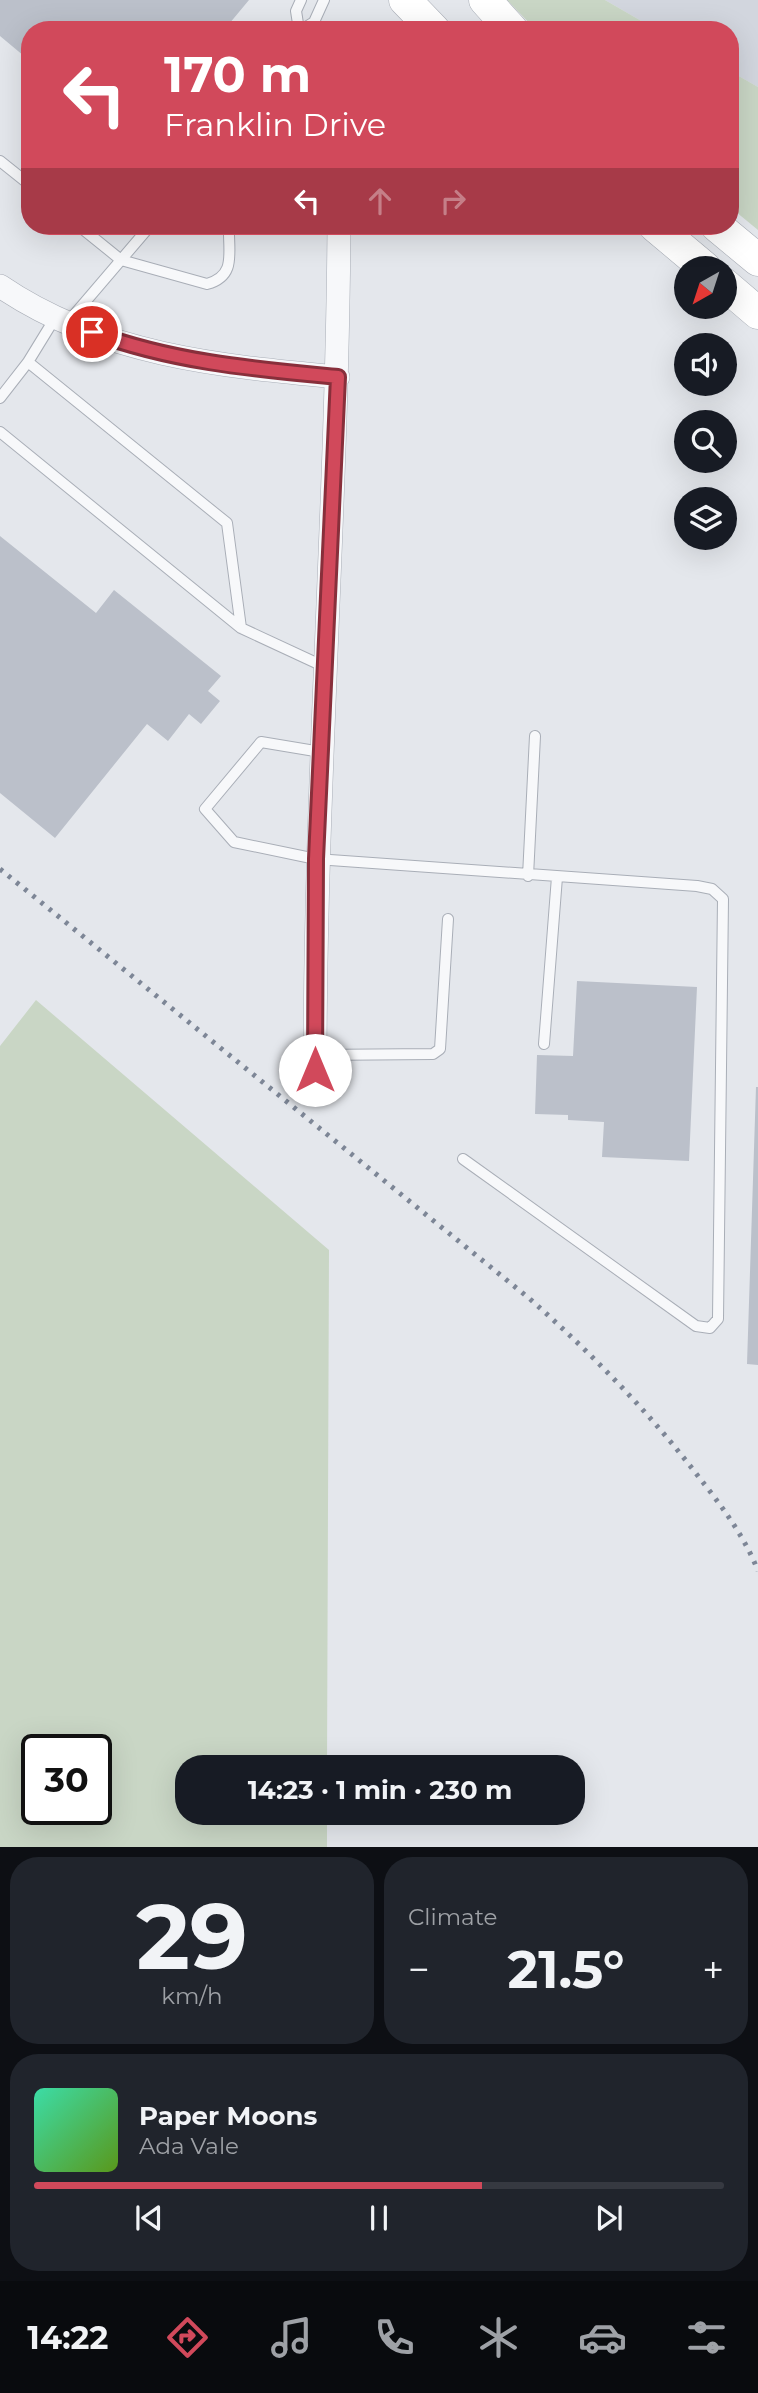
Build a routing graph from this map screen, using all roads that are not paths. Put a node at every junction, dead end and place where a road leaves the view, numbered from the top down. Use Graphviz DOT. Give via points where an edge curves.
graph roads {
  1 [pos="301,0"];
  2 [pos="324,0"];
  3 [pos="405,0"];
  4 [pos="485,0"];
  5 [pos="298,21"];
  6 [pos="314,21"];
  7 [pos="425,21"];
  8 [pos="504,21"];
  9 [pos="0,161"];
  10 [pos="21,178"];
  11 [pos="90,235"];
  12 [pos="142,235"];
  13 [pos="229,235"];
  14 [pos="339,235"];
  15 [pos="666,235"];
  16 [pos="728,235"];
  17 [pos="691,256"];
  18 [pos="121,260"];
  19 [pos="758,260"];
  20 [pos="0,286"];
  21 [pos="737,295"];
  22 [pos="758,313"];
  23 [pos="61,320"];
  24 [pos="28,362"];
  25 [pos="338,377"];
  26 [pos="0,398"];
  27 [pos="0,432"];
  28 [pos="241,628"];
  29 [pos="325,667"];
  30 [pos="535,736"];
  31 [pos="321,752"];
  32 [pos="316,859"];
  33 [pos="528,876"];
  34 [pos="557,877"];
  35 [pos="448,919"];
  36 [pos="544,1044"];
  37 [pos="315,1062"];
  38 [pos="463,1159"];
  1 -- 5 [label="lane"];
  2 -- 6 [label="lane"];
  3 -- 7 [label="main road"];
  4 -- 8 [label="main road"];
  9 -- 10 [label="lane"];
  11 -- 18 [label="lane"];
  12 -- 18 [label="lane"];
  13 -- 18 [label="lane" via="228,270 221,280 207,284"];
  14 -- 25 [label="street"];
  15 -- 17 [label="main road"];
  16 -- 19 [label="main road"];
  18 -- 23 [label="lane"];
  20 -- 23 [label="street"];
  21 -- 22 [label="main road"];
  23 -- 24 [label="lane"];
  23 -- 25 [label="street" via="141,350 224,366"];
  24 -- 26 [label="lane"];
  24 -- 28 [label="lane" via="227,523"];
  25 -- 29 [label="street"];
  27 -- 28 [label="lane"];
  28 -- 29 [label="lane"];
  29 -- 31 [label="street"];
  30 -- 33 [label="lane"];
  31 -- 32 [label="street"];
  31 -- 32 [label="lane" via="261,741 205,809 234,842"];
  32 -- 33 [label="lane"];
  32 -- 37 [label="street"];
  33 -- 34 [label="lane"];
  34 -- 36 [label="lane"];
  34 -- 38 [label="lane" via="697,886 712,889 723,899 718,1319 710,1328 696,1326"];
  35 -- 37 [label="lane" via="440,1049 433,1054"];
}
